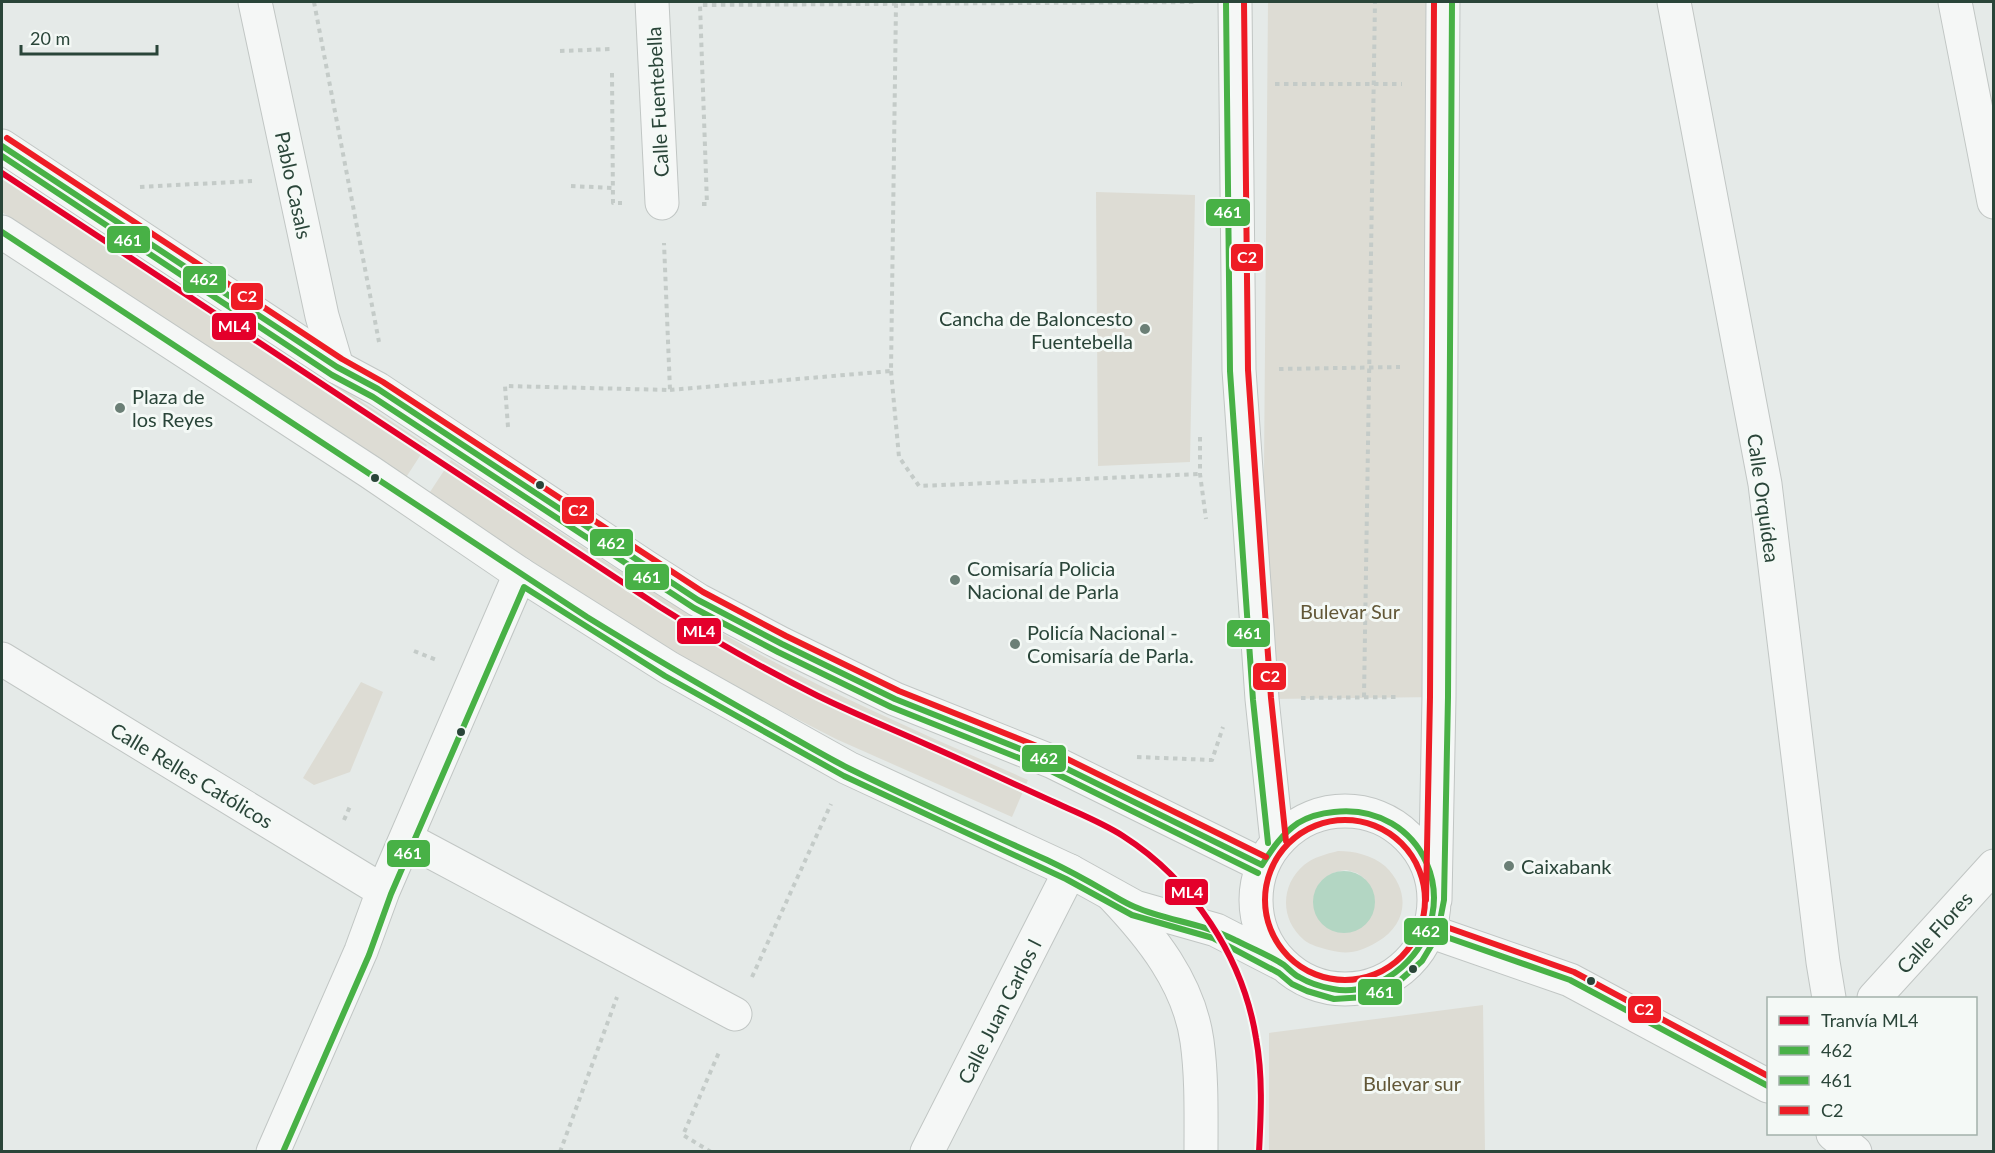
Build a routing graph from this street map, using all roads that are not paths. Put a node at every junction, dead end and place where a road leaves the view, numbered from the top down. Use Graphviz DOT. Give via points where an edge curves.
graph roads {
  1 [pos="255,2"];
  2 [pos="652,2"];
  3 [pos="1235,2"];
  4 [pos="1443,2"];
  5 [pos="1674,2"];
  6 [pos="1955,2"];
  7 [pos="2,146"];
  8 [pos="1994,202"];
  9 [pos="662,203"];
  10 [pos="2,232"];
  11 [pos="337,368"];
  12 [pos="520,574"];
  13 [pos="2,659"];
  14 [pos="407,839"];
  15 [pos="1270,854"];
  16 [pos="1994,866"];
  17 [pos="1070,871"];
  18 [pos="383,891"];
  19 [pos="1112,895"];
  20 [pos="1432,915"];
  21 [pos="1284,965"];
  22 [pos="1829,997"];
  23 [pos="1876,997"];
  24 [pos="735,1014"];
  25 [pos="1767,1085"];
  26 [pos="1834,1135"];
  27 [pos="273,1152"];
  28 [pos="927,1152"];
  29 [pos="1202,1152"];
  30 [pos="1855,1152"];
  1 -- 11 [label="street, Pablo Casals" via="322,316"];
  2 -- 9 [label="street, Calle Fuentebella"];
  3 -- 15 [label="street" via="1239,370"];
  4 -- 20 [label="street" via="1439,698"];
  5 -- 22 [label="street, Calle Orquídea" via="1765,484"];
  6 -- 8 [label="street"];
  7 -- 11 [label="street"];
  10 -- 12 [label="street"];
  11 -- 15 [label="street" via="378,389 698,600 782,644 895,699"];
  12 -- 14 [label="street"];
  12 -- 17 [label="street" via="669,668 848,768"];
  13 -- 18 [label="street, Calle Relles Católicos"];
  14 -- 18 [label="street"];
  14 -- 24 [label="street"];
  15 -- 20 [label="street" via="1300,822 1326,813 1376,816 1414,842 1428,866 1433,883"];
  15 -- 21 [label="street" via="1257,887 1256,910 1268,945"];
  16 -- 23 [label="street, Calle Flores"];
  17 -- 19 [label="street"];
  17 -- 28 [label="street, Calle Juan Carlos I"];
  18 -- 27 [label="street" via="361,951"];
  19 -- 21 [label="street" via="1136,907 1216,930"];
  19 -- 29 [label="street" via="1162,954 1192,1019"];
  20 -- 21 [label="street" via="1415,955 1379,983 1336,990 1311,983"];
  20 -- 25 [label="street" via="1570,980"];
  26 -- 30 [label="street"];
}
